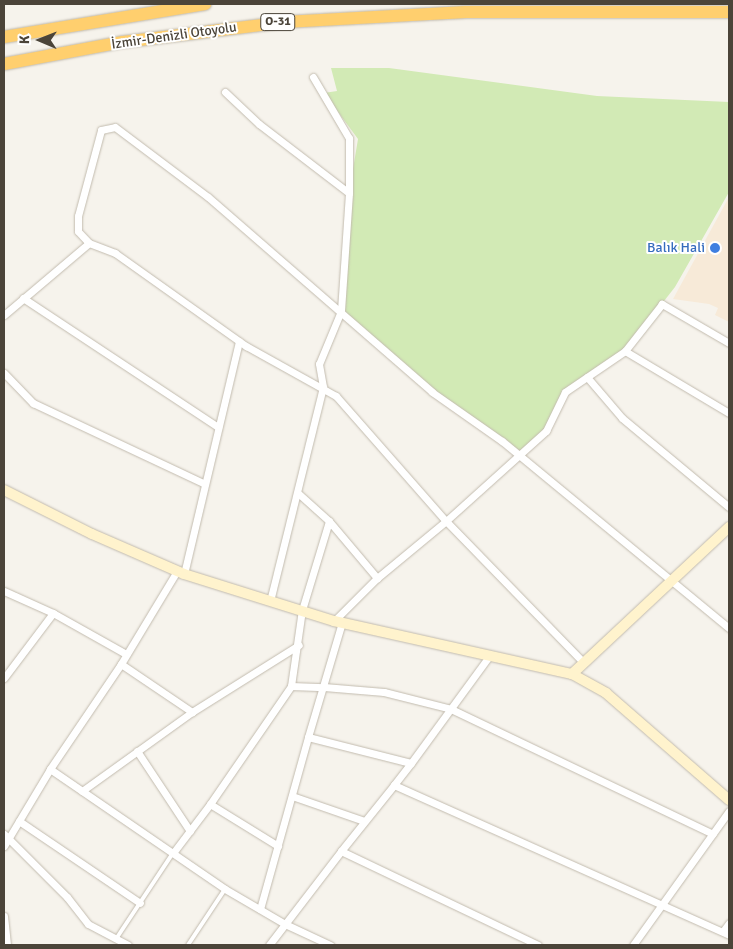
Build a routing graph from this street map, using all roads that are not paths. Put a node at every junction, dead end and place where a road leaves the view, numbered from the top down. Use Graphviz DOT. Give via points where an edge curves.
graph roads {
  1 [pos="205,4"];
  2 [pos="729,12"];
  3 [pos="4,38"];
  4 [pos="4,64"];
  5 [pos="313,77"];
  6 [pos="225,92"];
  7 [pos="348,193"];
  8 [pos="89,243"];
  9 [pos="23,298"];
  10 [pos="340,311"];
  11 [pos="4,315"];
  12 [pos="238,341"];
  13 [pos="729,343"];
  14 [pos="625,351"];
  15 [pos="4,373"];
  16 [pos="587,377"];
  17 [pos="323,387"];
  18 [pos="729,414"];
  19 [pos="218,427"];
  20 [pos="519,455"];
  21 [pos="205,484"];
  22 [pos="4,490"];
  23 [pos="299,494"];
  24 [pos="729,507"];
  25 [pos="329,521"];
  26 [pos="446,521"];
  27 [pos="729,527"];
  28 [pos="180,572"];
  29 [pos="376,578"];
  30 [pos="672,579"];
  31 [pos="4,591"];
  32 [pos="270,601"];
  33 [pos="302,610"];
  34 [pos="53,613"];
  35 [pos="338,621"];
  36 [pos="729,628"];
  37 [pos="299,645"];
  38 [pos="126,654"];
  39 [pos="490,656"];
  40 [pos="584,663"];
  41 [pos="121,664"];
  42 [pos="572,674"];
  43 [pos="4,678"];
  44 [pos="291,686"];
  45 [pos="324,687"];
  46 [pos="451,709"];
  47 [pos="192,712"];
  48 [pos="308,737"];
  49 [pos="137,751"];
  50 [pos="411,763"];
  51 [pos="50,769"];
  52 [pos="394,785"];
  53 [pos="82,790"];
  54 [pos="292,796"];
  55 [pos="729,800"];
  56 [pos="210,804"];
  57 [pos="729,811"];
  58 [pos="19,820"];
  59 [pos="364,821"];
  60 [pos="190,831"];
  61 [pos="713,834"];
  62 [pos="6,836"];
  63 [pos="4,846"];
  64 [pos="278,846"];
  65 [pos="342,851"];
  66 [pos="173,853"];
  67 [pos="225,889"];
  68 [pos="140,903"];
  69 [pos="663,903"];
  70 [pos="260,909"];
  71 [pos="4,916"];
  72 [pos="729,923"];
  73 [pos="285,924"];
  74 [pos="726,933"];
  75 [pos="116,939"];
  76 [pos="7,945"];
  77 [pos="128,945"];
  78 [pos="188,945"];
  79 [pos="269,945"];
  80 [pos="330,945"];
  81 [pos="538,945"];
  82 [pos="633,945"];
  1 -- 3 [label="highway, İzmir-Denizli Otoyolu"];
  2 -- 4 [label="highway, İzmir-Denizli Otoyolu / O-31" via="466,12 285,22 123,42"];
  5 -- 7 [label="street" via="350,138"];
  6 -- 7 [label="street" via="259,124"];
  7 -- 10 [label="street"];
  8 -- 9 [label="street"];
  8 -- 10 [label="street" via="78,231 78,216 101,130 115,127 208,198"];
  8 -- 12 [label="street" via="115,253"];
  9 -- 11 [label="street"];
  9 -- 19 [label="street"];
  10 -- 17 [label="street" via="319,364"];
  10 -- 20 [label="street" via="432,392"];
  12 -- 17 [label="street"];
  12 -- 19 [label="street"];
  13 -- 14 [label="street" via="662,304"];
  14 -- 16 [label="street"];
  14 -- 18 [label="street"];
  15 -- 21 [label="street" via="33,403"];
  16 -- 20 [label="street" via="565,392 546,431"];
  16 -- 24 [label="street" via="622,418"];
  17 -- 23 [label="street"];
  17 -- 26 [label="street" via="336,396"];
  19 -- 21 [label="street"];
  20 -- 26 [label="street"];
  20 -- 30 [label="street"];
  21 -- 28 [label="street"];
  22 -- 28 [label="street"];
  23 -- 25 [label="street"];
  23 -- 32 [label="street"];
  25 -- 29 [label="street"];
  25 -- 33 [label="street"];
  26 -- 29 [label="street"];
  26 -- 40 [label="street"];
  27 -- 30 [label="street"];
  28 -- 32 [label="street"];
  28 -- 38 [label="street"];
  29 -- 35 [label="street"];
  30 -- 36 [label="street"];
  30 -- 40 [label="street"];
  31 -- 34 [label="street"];
  32 -- 33 [label="street"];
  33 -- 35 [label="street"];
  33 -- 37 [label="street"];
  34 -- 38 [label="street"];
  34 -- 43 [label="street"];
  35 -- 39 [label="street"];
  35 -- 45 [label="street"];
  37 -- 44 [label="street"];
  37 -- 47 [label="street"];
  38 -- 41 [label="street"];
  39 -- 42 [label="street"];
  39 -- 46 [label="street"];
  40 -- 42 [label="street"];
  41 -- 47 [label="street"];
  41 -- 51 [label="street"];
  42 -- 55 [label="street" via="606,693"];
  44 -- 45 [label="street"];
  44 -- 56 [label="street"];
  45 -- 46 [label="street" via="384,692"];
  45 -- 48 [label="street"];
  46 -- 50 [label="street"];
  46 -- 61 [label="street"];
  47 -- 49 [label="street"];
  48 -- 50 [label="street"];
  48 -- 54 [label="street"];
  49 -- 53 [label="street"];
  49 -- 60 [label="street"];
  50 -- 52 [label="street"];
  51 -- 53 [label="street"];
  51 -- 58 [label="street"];
  52 -- 59 [label="street"];
  52 -- 69 [label="street" via="456,815"];
  53 -- 66 [label="street"];
  54 -- 59 [label="street"];
  54 -- 64 [label="street"];
  56 -- 60 [label="street"];
  56 -- 64 [label="street"];
  57 -- 61 [label="street"];
  58 -- 62 [label="street"];
  58 -- 68 [label="street"];
  59 -- 65 [label="street"];
  60 -- 66 [label="street"];
  61 -- 69 [label="street"];
  62 -- 63 [label="street"];
  62 -- 75 [label="street" via="67,897 88,924"];
  64 -- 70 [label="street"];
  65 -- 73 [label="street"];
  65 -- 81 [label="street"];
  66 -- 67 [label="street"];
  66 -- 68 [label="lane"];
  67 -- 70 [label="street"];
  67 -- 78 [label="lane"];
  68 -- 75 [label="lane"];
  69 -- 74 [label="street"];
  69 -- 82 [label="street"];
  70 -- 73 [label="street"];
  71 -- 76 [label="street"];
  72 -- 74 [label="street"];
  73 -- 79 [label="street"];
  73 -- 80 [label="street"];
  75 -- 77 [label="street"];
}
